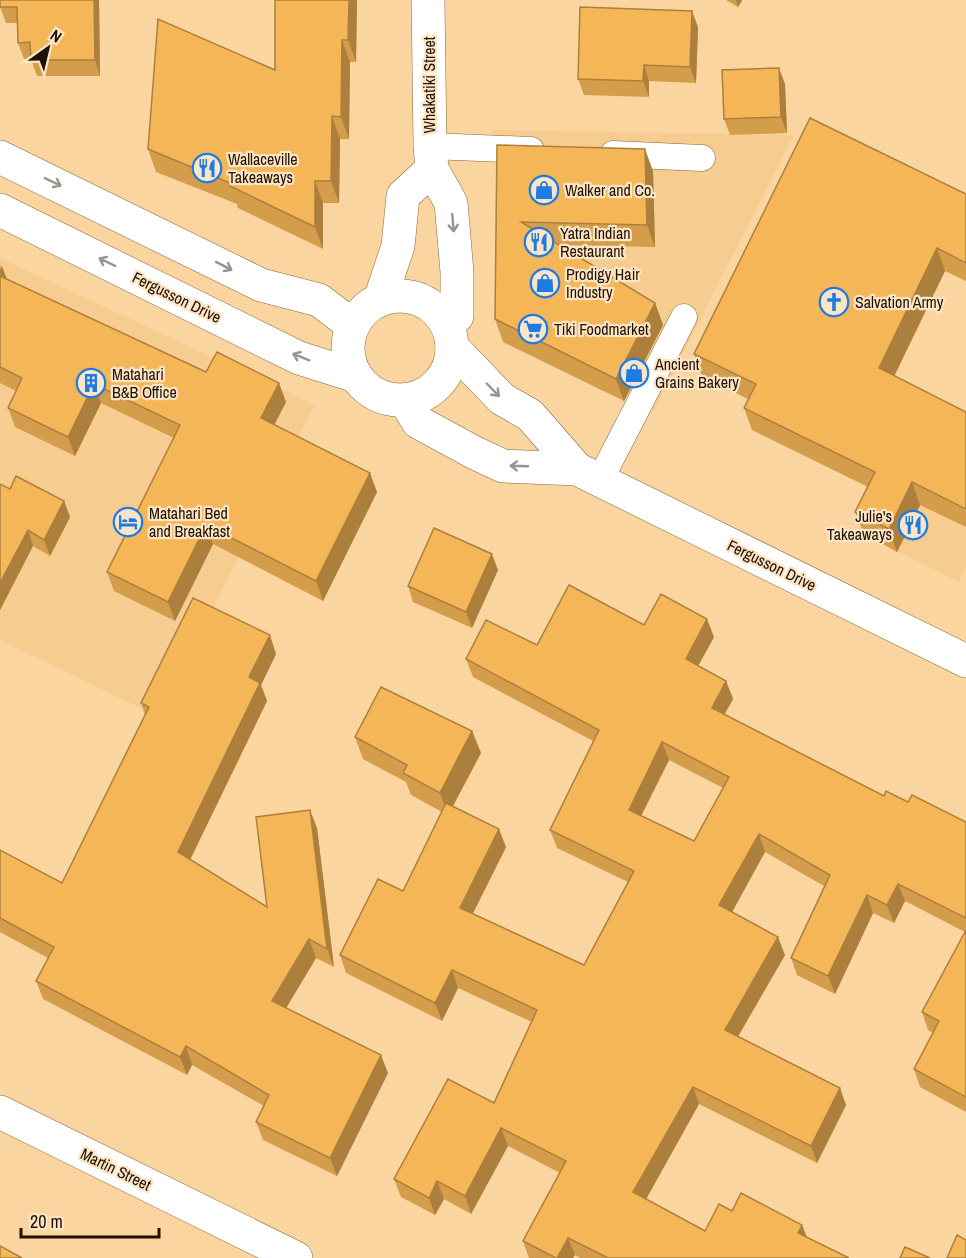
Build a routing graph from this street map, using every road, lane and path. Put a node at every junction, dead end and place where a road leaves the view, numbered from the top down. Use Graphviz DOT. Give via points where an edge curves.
graph roads {
  1 [pos="428,0"];
  2 [pos="551,151"];
  3 [pos="586,152"];
  4 [pos="0,157"];
  5 [pos="431,158"];
  6 [pos="702,158"];
  7 [pos="0,210"];
  8 [pos="380,300"];
  9 [pos="684,317"];
  10 [pos="353,326"];
  11 [pos="449,335"];
  12 [pos="356,376"];
  13 [pos="405,400"];
  14 [pos="589,474"];
  15 [pos="966,661"];
  16 [pos="0,1112"];
  17 [pos="296,1258"];
  1 -- 5 [label="main road, Whakatiki Street"];
  2 -- 5 [label="lane"];
  3 -- 6 [label="lane"];
  4 -- 10 [label="main road, one-way" via="261,285 319,300"];
  5 -- 8 [label="main road" via="403,196 398,246"];
  5 -- 11 [label="main road, Whakatiki Street, one-way" via="451,203 458,316"];
  12 -- 7 [label="main road, Fergusson Drive, one-way" via="299,358"];
  8 -- 10 [label="main road" via="360,314"];
  8 -- 11 [label="main road" via="405,296 429,305"];
  9 -- 14 [label="lane"];
  10 -- 12 [label="main road" via="348,351"];
  11 -- 13 [label="main road" via="451,363 444,377 433,389"];
  11 -- 14 [label="main road, Fergusson Drive, one-way" via="502,399 530,415"];
  12 -- 13 [label="main road" via="377,395"];
  14 -- 13 [label="main road, Fergusson Drive, one-way" via="503,466 418,422"];
  14 -- 15 [label="main road, Fergusson Drive"];
  16 -- 17 [label="main road, Martin Street"];
}
